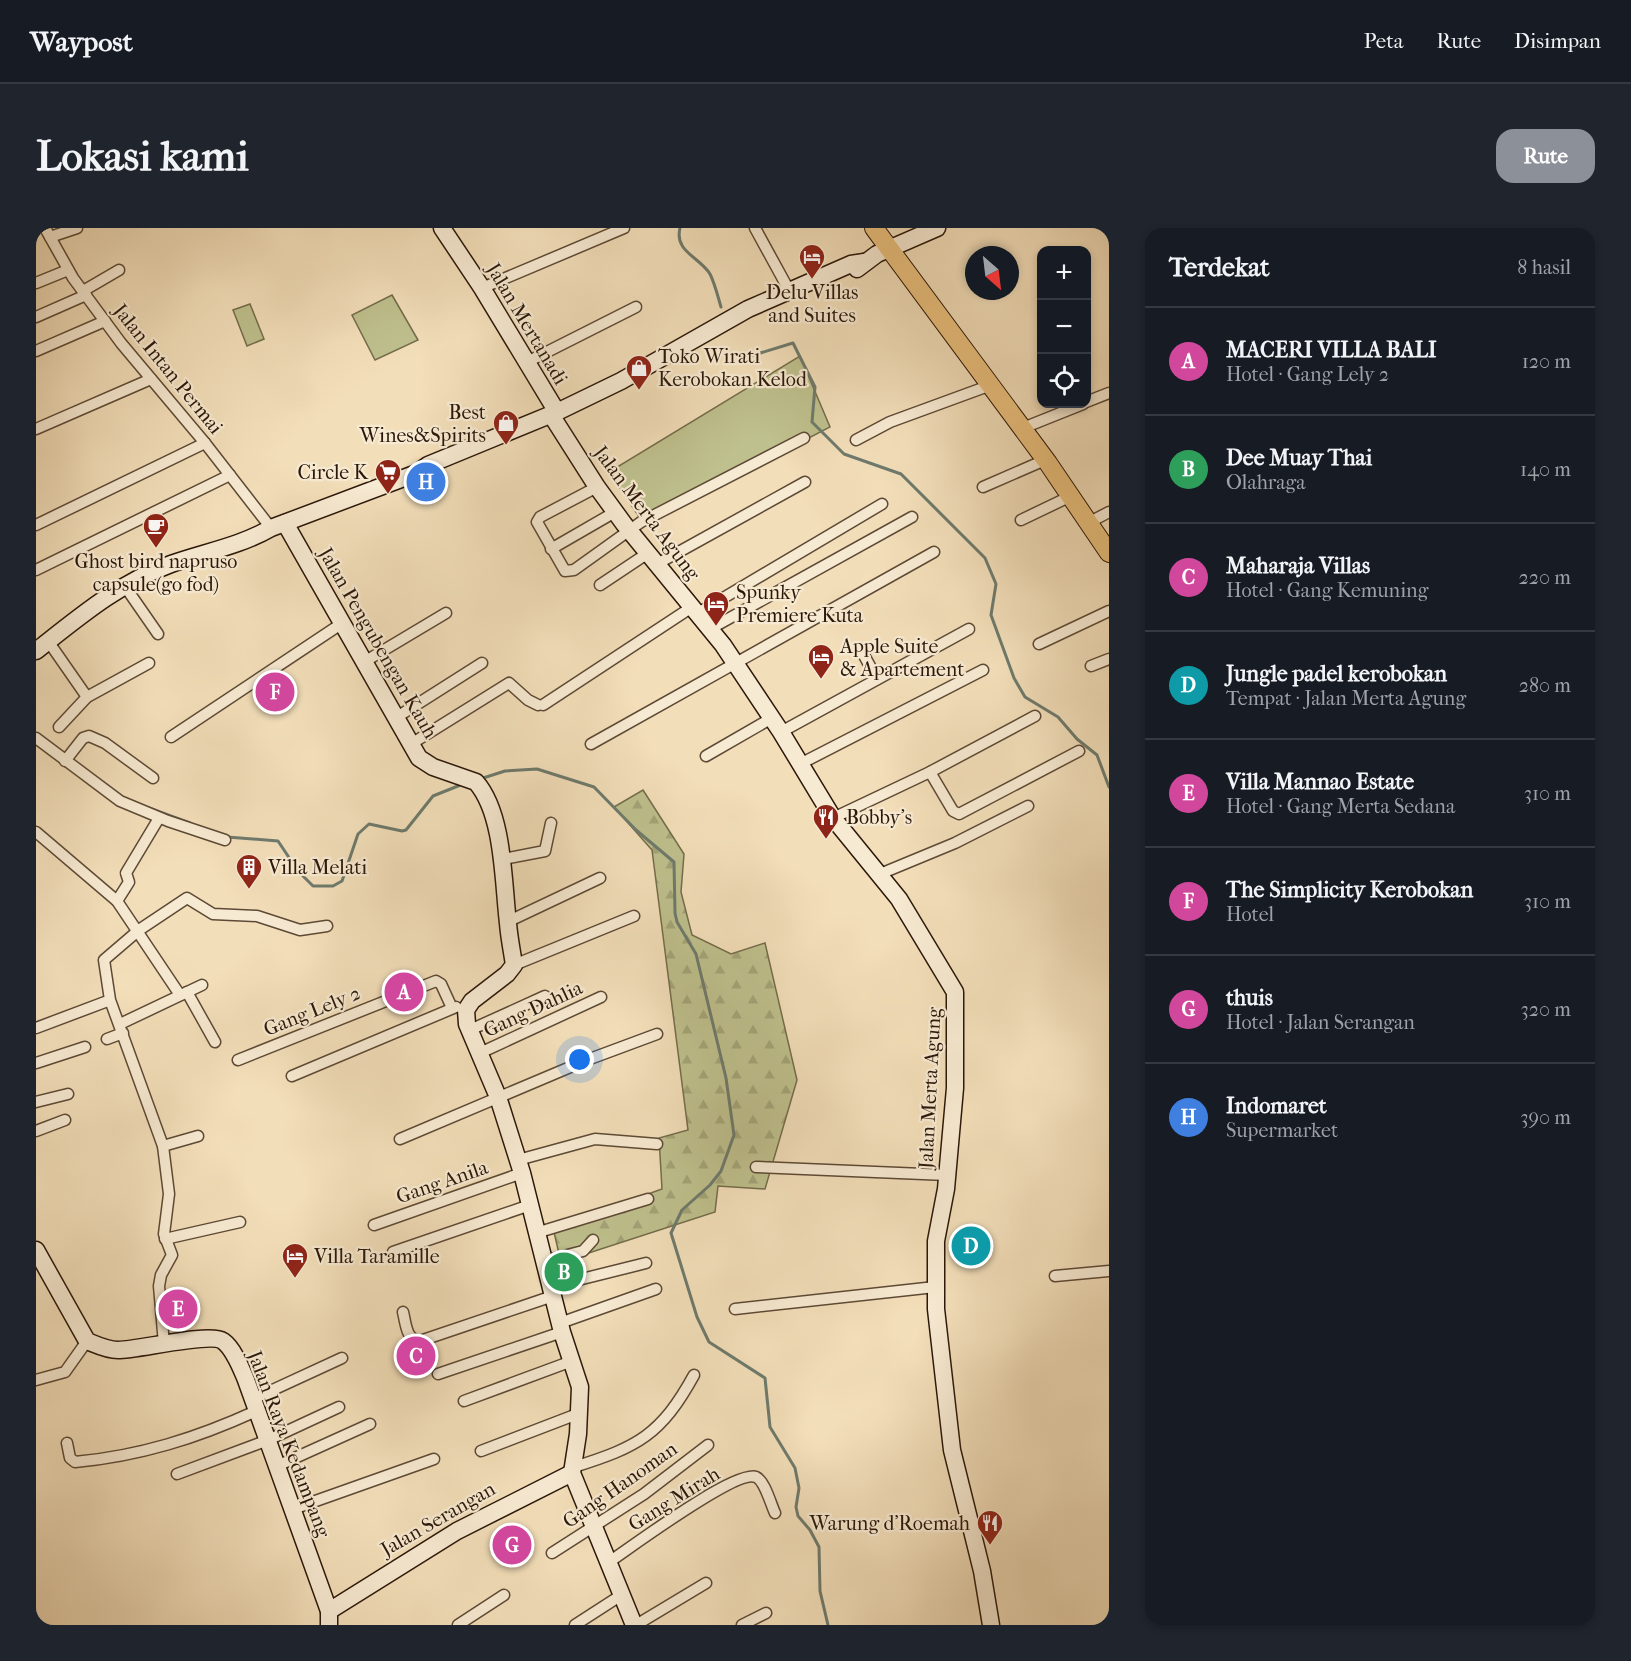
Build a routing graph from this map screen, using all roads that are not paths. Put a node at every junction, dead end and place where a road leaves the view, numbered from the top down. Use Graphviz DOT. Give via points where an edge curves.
graph roads {
  1 [pos="77,228"];
  2 [pos="442,228"];
  3 [pos="624,228"];
  4 [pos="755,228"];
  5 [pos="874,228"];
  6 [pos="937,228"];
  7 [pos="47,231"];
  8 [pos="36,232"];
  9 [pos="920,236"];
  10 [pos="890,249"];
  11 [pos="864,262"];
  12 [pos="68,270"];
  13 [pos="119,270"];
  14 [pos="905,270"];
  15 [pos="36,283"];
  16 [pos="482,288"];
  17 [pos="790,292"];
  18 [pos="84,293"];
  19 [pos="636,308"];
  20 [pos="36,317"];
  21 [pos="105,321"];
  22 [pos="36,351"];
  23 [pos="526,362"];
  24 [pos="151,379"];
  25 [pos="990,385"];
  26 [pos="1109,393"];
  27 [pos="1091,400"];
  28 [pos="1073,408"];
  29 [pos="556,417"];
  30 [pos="1023,428"];
  31 [pos="36,429"];
  32 [pos="804,438"];
  33 [pos="856,440"];
  34 [pos="205,443"];
  35 [pos="1045,460"];
  36 [pos="230,475"];
  37 [pos="805,482"];
  38 [pos="597,487"];
  39 [pos="983,487"];
  40 [pos="1071,496"];
  41 [pos="882,504"];
  42 [pos="615,512"];
  43 [pos="1109,512"];
  44 [pos="912,517"];
  45 [pos="1022,520"];
  46 [pos="1088,523"];
  47 [pos="36,525"];
  48 [pos="278,526"];
  49 [pos="630,530"];
  50 [pos="551,549"];
  51 [pos="934,552"];
  52 [pos="1109,553"];
  53 [pos="653,559"];
  54 [pos="36,570"];
  55 [pos="124,585"];
  56 [pos="600,585"];
  57 [pos="695,610"];
  58 [pos="1109,611"];
  59 [pos="446,613"];
  60 [pos="341,624"];
  61 [pos="710,629"];
  62 [pos="969,629"];
  63 [pos="158,634"];
  64 [pos="1039,644"];
  65 [pos="42,646"];
  66 [pos="860,648"];
  67 [pos="1109,659"];
  68 [pos="364,662"];
  69 [pos="149,663"];
  70 [pos="482,663"];
  71 [pos="735,664"];
  72 [pos="1091,666"];
  73 [pos="983,670"];
  74 [pos="877,679"];
  75 [pos="87,697"];
  76 [pos="1035,716"];
  77 [pos="397,717"];
  78 [pos="776,725"];
  79 [pos="59,727"];
  80 [pos="171,737"];
  81 [pos="36,738"];
  82 [pos="411,744"];
  83 [pos="591,744"];
  84 [pos="1079,751"];
  85 [pos="706,756"];
  86 [pos="65,761"];
  87 [pos="800,764"];
  88 [pos="930,772"];
  89 [pos="153,778"];
  90 [pos="1028,806"];
  91 [pos="159,818"];
  92 [pos="833,818"];
  93 [pos="551,823"];
  94 [pos="36,832"];
  95 [pos="225,840"];
  96 [pos="503,859"];
  97 [pos="880,874"];
  98 [pos="600,878"];
  99 [pos="117,901"];
  100 [pos="634,916"];
  101 [pos="507,922"];
  102 [pos="327,926"];
  103 [pos="139,930"];
  104 [pos="514,965"];
  105 [pos="202,985"];
  106 [pos="184,994"];
  107 [pos="545,996"];
  108 [pos="601,998"];
  109 [pos="105,1002"];
  110 [pos="460,1007"];
  111 [pos="36,1028"];
  112 [pos="122,1029"];
  113 [pos="470,1030"];
  114 [pos="657,1034"];
  115 [pos="106,1039"];
  116 [pos="215,1042"];
  117 [pos="85,1047"];
  118 [pos="480,1053"];
  119 [pos="238,1060"];
  120 [pos="36,1063"];
  121 [pos="292,1076"];
  122 [pos="68,1094"];
  123 [pos="498,1097"];
  124 [pos="36,1102"];
  125 [pos="65,1120"];
  126 [pos="36,1131"];
  127 [pos="198,1136"];
  128 [pos="400,1139"];
  129 [pos="657,1144"];
  130 [pos="164,1146"];
  131 [pos="520,1167"];
  132 [pos="756,1167"];
  133 [pos="947,1175"];
  134 [pos="648,1199"];
  135 [pos="530,1205"];
  136 [pos="240,1221"];
  137 [pos="374,1225"];
  138 [pos="536,1233"];
  139 [pos="165,1239"];
  140 [pos="593,1240"];
  141 [pos="36,1250"];
  142 [pos="393,1252"];
  143 [pos="544,1261"];
  144 [pos="646,1263"];
  145 [pos="1109,1271"];
  146 [pos="1055,1276"];
  147 [pos="935,1287"];
  148 [pos="656,1289"];
  149 [pos="552,1292"];
  150 [pos="735,1309"];
  151 [pos="403,1312"];
  152 [pos="561,1328"];
  153 [pos="87,1341"];
  154 [pos="164,1344"];
  155 [pos="342,1358"];
  156 [pos="572,1361"];
  157 [pos="438,1374"];
  158 [pos="694,1375"];
  159 [pos="36,1380"];
  160 [pos="464,1401"];
  161 [pos="255,1405"];
  162 [pos="339,1407"];
  163 [pos="580,1413"];
  164 [pos="370,1424"];
  165 [pos="268,1440"];
  166 [pos="67,1443"];
  167 [pos="708,1445"];
  168 [pos="481,1451"];
  169 [pos="434,1459"];
  170 [pos="277,1466"];
  171 [pos="573,1470"];
  172 [pos="177,1474"];
  173 [pos="292,1509"];
  174 [pos="776,1513"];
  175 [pos="595,1527"];
  176 [pos="552,1553"];
  177 [pos="609,1562"];
  178 [pos="706,1583"];
  179 [pos="623,1594"];
  180 [pos="504,1595"];
  181 [pos="766,1613"];
  182 [pos="329,1618"];
  183 [pos="458,1625"];
  184 [pos="575,1625"];
  185 [pos="635,1625"];
  186 [pos="742,1625"];
  187 [pos="991,1625"];
  1 -- 7 [label="street"];
  2 -- 16 [label="street, Jalan Mertanadi"];
  3 -- 16 [label="street"];
  4 -- 17 [label="street"];
  5 -- 10 [label="main road"];
  6 -- 9 [label="street"];
  7 -- 8 [label="street"];
  7 -- 12 [label="street, Jalan Intan Permai"];
  9 -- 10 [label="street"];
  9 -- 14 [label="street" via="904,250"];
  10 -- 11 [label="street"];
  10 -- 14 [label="main road"];
  11 -- 17 [label="street" via="851,264"];
  11 -- 29 [label="street" via="854,271 740,321 699,347"];
  12 -- 15 [label="street"];
  12 -- 18 [label="street, Jalan Intan Permai"];
  13 -- 18 [label="street"];
  14 -- 25 [label="main road"];
  16 -- 23 [label="street, Jalan Mertanadi"];
  17 -- 29 [label="street" via="748,309"];
  18 -- 20 [label="street"];
  18 -- 21 [label="street, Jalan Intan Permai"];
  19 -- 23 [label="street"];
  21 -- 22 [label="street"];
  21 -- 24 [label="street, Jalan Intan Permai"];
  23 -- 29 [label="street, Jalan Mertanadi"];
  24 -- 31 [label="street"];
  24 -- 34 [label="street, Jalan Intan Permai"];
  25 -- 30 [label="main road"];
  25 -- 33 [label="street" via="890,422"];
  26 -- 27 [label="street"];
  28 -- 30 [label="street"];
  29 -- 38 [label="street, Jalan Merta Agung"];
  29 -- 48 [label="street" via="482,452"];
  30 -- 35 [label="main road"];
  32 -- 49 [label="street"];
  34 -- 36 [label="street, Jalan Intan Permai"];
  34 -- 47 [label="street"];
  35 -- 39 [label="street"];
  35 -- 40 [label="main road"];
  36 -- 48 [label="street, Jalan Intan Permai"];
  36 -- 54 [label="street"];
  37 -- 53 [label="street"];
  38 -- 42 [label="street, Jalan Merta Agung"];
  38 -- 50 [label="street" via="538,520"];
  40 -- 45 [label="street"];
  40 -- 46 [label="main road"];
  41 -- 57 [label="street"];
  42 -- 49 [label="street, Jalan Merta Agung"];
  42 -- 50 [label="street"];
  43 -- 46 [label="street"];
  44 -- 61 [label="street"];
  46 -- 52 [label="main road"];
  48 -- 55 [label="street"];
  48 -- 60 [label="street, Jalan Pengubengan Kauh"];
  49 -- 50 [label="street" via="569,572"];
  49 -- 53 [label="street, Jalan Merta Agung"];
  51 -- 71 [label="street"];
  53 -- 56 [label="street"];
  53 -- 57 [label="street, Jalan Merta Agung"];
  55 -- 63 [label="street"];
  55 -- 65 [label="street"];
  57 -- 61 [label="street, Jalan Merta Agung"];
  57 -- 82 [label="street" via="541,705 528,700 509,683"];
  58 -- 64 [label="street"];
  59 -- 68 [label="street"];
  60 -- 68 [label="street, Jalan Pengubengan Kauh"];
  60 -- 80 [label="street"];
  61 -- 71 [label="street, Jalan Merta Agung"];
  62 -- 74 [label="street"];
  65 -- 75 [label="street"];
  66 -- 74 [label="street"];
  67 -- 72 [label="street"];
  68 -- 77 [label="street, Jalan Pengubengan Kauh"];
  69 -- 75 [label="street"];
  70 -- 77 [label="street"];
  71 -- 78 [label="street, Jalan Merta Agung"];
  71 -- 83 [label="street"];
  73 -- 87 [label="street"];
  74 -- 78 [label="street"];
  75 -- 79 [label="street"];
  76 -- 88 [label="street"];
  77 -- 82 [label="street, Jalan Pengubengan Kauh"];
  78 -- 85 [label="street"];
  78 -- 87 [label="street, Jalan Merta Agung"];
  81 -- 86 [label="street"];
  82 -- 96 [label="street, Jalan Pengubengan Kauh" via="425,763 474,780 488,804"];
  84 -- 88 [label="street" via="959,814 953,811"];
  86 -- 89 [label="street" via="89,736"];
  86 -- 91 [label="street" via="120,801"];
  87 -- 92 [label="street, Jalan Merta Agung"];
  88 -- 92 [label="street"];
  90 -- 97 [label="street" via="955,843"];
  91 -- 95 [label="street"];
  91 -- 99 [label="street" via="126,873 129,882"];
  92 -- 97 [label="street, Jalan Merta Agung"];
  93 -- 96 [label="street" via="545,851"];
  94 -- 99 [label="street"];
  96 -- 101 [label="street, Jalan Pengubengan Kauh"];
  97 -- 133 [label="street, Jalan Merta Agung" via="955,992 955,1088"];
  98 -- 101 [label="street"];
  99 -- 103 [label="street"];
  100 -- 104 [label="street"];
  101 -- 104 [label="street, Jalan Pengubengan Kauh"];
  102 -- 103 [label="street" via="300,930 257,916 213,914 189,898"];
  103 -- 106 [label="street"];
  103 -- 112 [label="street" via="104,960 110,1000"];
  104 -- 110 [label="street"];
  105 -- 106 [label="street"];
  106 -- 112 [label="street"];
  106 -- 116 [label="street"];
  107 -- 113 [label="street"];
  108 -- 118 [label="street, Gang Dahlia"];
  109 -- 111 [label="street"];
  110 -- 113 [label="street"];
  110 -- 119 [label="street, Gang Lely 2" via="436,981"];
  110 -- 121 [label="street"];
  112 -- 115 [label="street"];
  112 -- 130 [label="street"];
  113 -- 118 [label="street"];
  114 -- 123 [label="street"];
  117 -- 120 [label="street"];
  118 -- 123 [label="street"];
  122 -- 124 [label="street"];
  123 -- 128 [label="street"];
  123 -- 131 [label="street"];
  125 -- 126 [label="street"];
  127 -- 130 [label="street"];
  129 -- 131 [label="street, Gang Anila" via="592,1139"];
  130 -- 139 [label="street" via="169,1194"];
  131 -- 135 [label="street"];
  131 -- 137 [label="street, Gang Anila"];
  132 -- 133 [label="street"];
  133 -- 147 [label="street, Jalan Merta Agung" via="936,1241"];
  134 -- 138 [label="street"];
  135 -- 138 [label="street"];
  135 -- 142 [label="street"];
  136 -- 139 [label="street"];
  138 -- 143 [label="street"];
  139 -- 154 [label="street" via="172,1255 160,1275 159,1286"];
  140 -- 143 [label="street" via="583,1251"];
  141 -- 153 [label="street"];
  143 -- 149 [label="street"];
  144 -- 149 [label="street"];
  145 -- 146 [label="street"];
  147 -- 150 [label="street"];
  147 -- 187 [label="street, Jalan Merta Agung" via="952,1450"];
  148 -- 152 [label="street"];
  149 -- 151 [label="street" via="420,1341 408,1333"];
  149 -- 152 [label="street"];
  152 -- 156 [label="street"];
  152 -- 157 [label="street"];
  153 -- 154 [label="street, Jalan Raya Kedampang" via="115,1350"];
  153 -- 159 [label="street" via="65,1372"];
  154 -- 161 [label="street, Jalan Raya Kedampang" via="213,1339 224,1342 240,1364"];
  155 -- 161 [label="street"];
  156 -- 160 [label="street"];
  156 -- 163 [label="street" via="580,1387"];
  158 -- 171 [label="street" via="673,1412 647,1435"];
  161 -- 165 [label="street, Jalan Raya Kedampang"];
  161 -- 166 [label="street" via="157,1450 73,1461"];
  162 -- 165 [label="street"];
  163 -- 168 [label="street"];
  163 -- 171 [label="street"];
  164 -- 170 [label="street"];
  165 -- 170 [label="street, Jalan Raya Kedampang"];
  165 -- 172 [label="street"];
  167 -- 175 [label="street, Gang Hanoman"];
  169 -- 173 [label="street"];
  170 -- 173 [label="street, Jalan Raya Kedampang"];
  171 -- 175 [label="street"];
  171 -- 182 [label="street, Jalan Serangan" via="457,1531"];
  173 -- 182 [label="street, Jalan Raya Kedampang"];
  174 -- 177 [label="street, Gang Mirah" via="759,1480 746,1478 704,1497"];
  175 -- 176 [label="street, Gang Hanoman"];
  175 -- 177 [label="street"];
  177 -- 179 [label="street"];
  178 -- 185 [label="street"];
  179 -- 184 [label="street"];
  179 -- 185 [label="street"];
  180 -- 183 [label="street"];
  181 -- 186 [label="street"];
}
